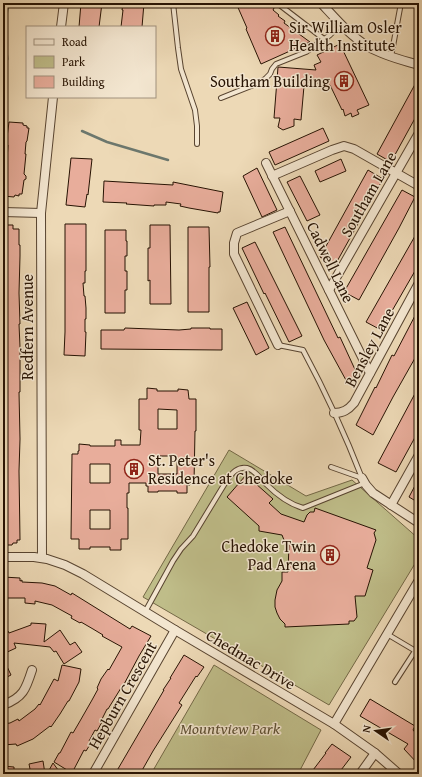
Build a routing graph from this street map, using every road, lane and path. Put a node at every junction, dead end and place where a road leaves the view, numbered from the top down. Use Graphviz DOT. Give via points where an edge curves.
graph roads {
  1 [pos="64,3"];
  2 [pos="173,3"];
  3 [pos="277,3"];
  4 [pos="321,3"];
  5 [pos="401,3"];
  6 [pos="341,24"];
  7 [pos="61,26"];
  8 [pos="324,39"];
  9 [pos="391,57"];
  10 [pos="419,65"];
  11 [pos="53,98"];
  12 [pos="221,98"];
  13 [pos="419,133"];
  14 [pos="197,144"];
  15 [pos="266,164"];
  16 [pos="396,173"];
  17 [pos="272,176"];
  18 [pos="419,186"];
  19 [pos="290,211"];
  20 [pos="3,212"];
  21 [pos="41,213"];
  22 [pos="419,283"];
  23 [pos="329,290"];
  24 [pos="278,345"];
  25 [pos="370,373"];
  26 [pos="334,413"];
  27 [pos="419,455"];
  28 [pos="331,467"];
  29 [pos="364,480"];
  30 [pos="391,505"];
  31 [pos="419,522"];
  32 [pos="3,557"];
  33 [pos="42,558"];
  34 [pos="419,580"];
  35 [pos="145,612"];
  36 [pos="175,630"];
  37 [pos="387,634"];
  38 [pos="419,643"];
  39 [pos="417,652"];
  40 [pos="32,670"];
  41 [pos="395,682"];
  42 [pos="3,705"];
  43 [pos="334,724"];
  44 [pos="375,754"];
  45 [pos="93,774"];
  46 [pos="360,774"];
  47 [pos="399,774"];
  1 -- 7 [label="street"];
  2 -- 14 [label="lane" via="181,68 195,110"];
  3 -- 8 [label="lane"];
  4 -- 6 [label="street"];
  5 -- 9 [label="lane"];
  6 -- 8 [label="lane"];
  6 -- 9 [label="street" via="370,48"];
  8 -- 12 [label="lane" via="306,52 276,64 261,82"];
  9 -- 10 [label="street"];
  11 -- 21 [label="street, Redfern Avenue"];
  13 -- 16 [label="street, Southam Lane"];
  15 -- 17 [label="street, Cadwell Lane"];
  16 -- 17 [label="street" via="344,146"];
  16 -- 18 [label="street"];
  16 -- 23 [label="street, Southam Lane"];
  17 -- 19 [label="street, Cadwell Lane"];
  19 -- 23 [label="street, Cadwell Lane"];
  19 -- 24 [label="street" via="237,233 234,243 234,254"];
  20 -- 21 [label="street"];
  21 -- 33 [label="street, Redfern Avenue"];
  22 -- 25 [label="street, Bensley Lane"];
  23 -- 25 [label="street, Cadwell Lane"];
  24 -- 26 [label="lane" via="302,350"];
  25 -- 26 [label="street, Bensley Lane" via="348,410"];
  26 -- 29 [label="lane"];
  27 -- 30 [label="street"];
  28 -- 29 [label="lane"];
  29 -- 30 [label="street" via="373,493"];
  29 -- 35 [label="lane" via="303,508 286,501 252,470 237,469 231,474 194,536 173,561"];
  30 -- 31 [label="street"];
  32 -- 33 [label="street, Chedmac Drive"];
  33 -- 35 [label="street, Chedmac Drive" via="83,574"];
  34 -- 37 [label="street"];
  35 -- 36 [label="street, Chedmac Drive"];
  36 -- 43 [label="street, Chedmac Drive"];
  36 -- 45 [label="street, Hepburn Crescent"];
  37 -- 39 [label="lane"];
  37 -- 43 [label="street"];
  38 -- 39 [label="lane"];
  39 -- 41 [label="lane"];
  40 -- 42 [label="street" via="28,684 20,696"];
  43 -- 44 [label="street, Chedmac Drive"];
  44 -- 46 [label="street"];
  44 -- 47 [label="street, Chedmac Drive"];
}
